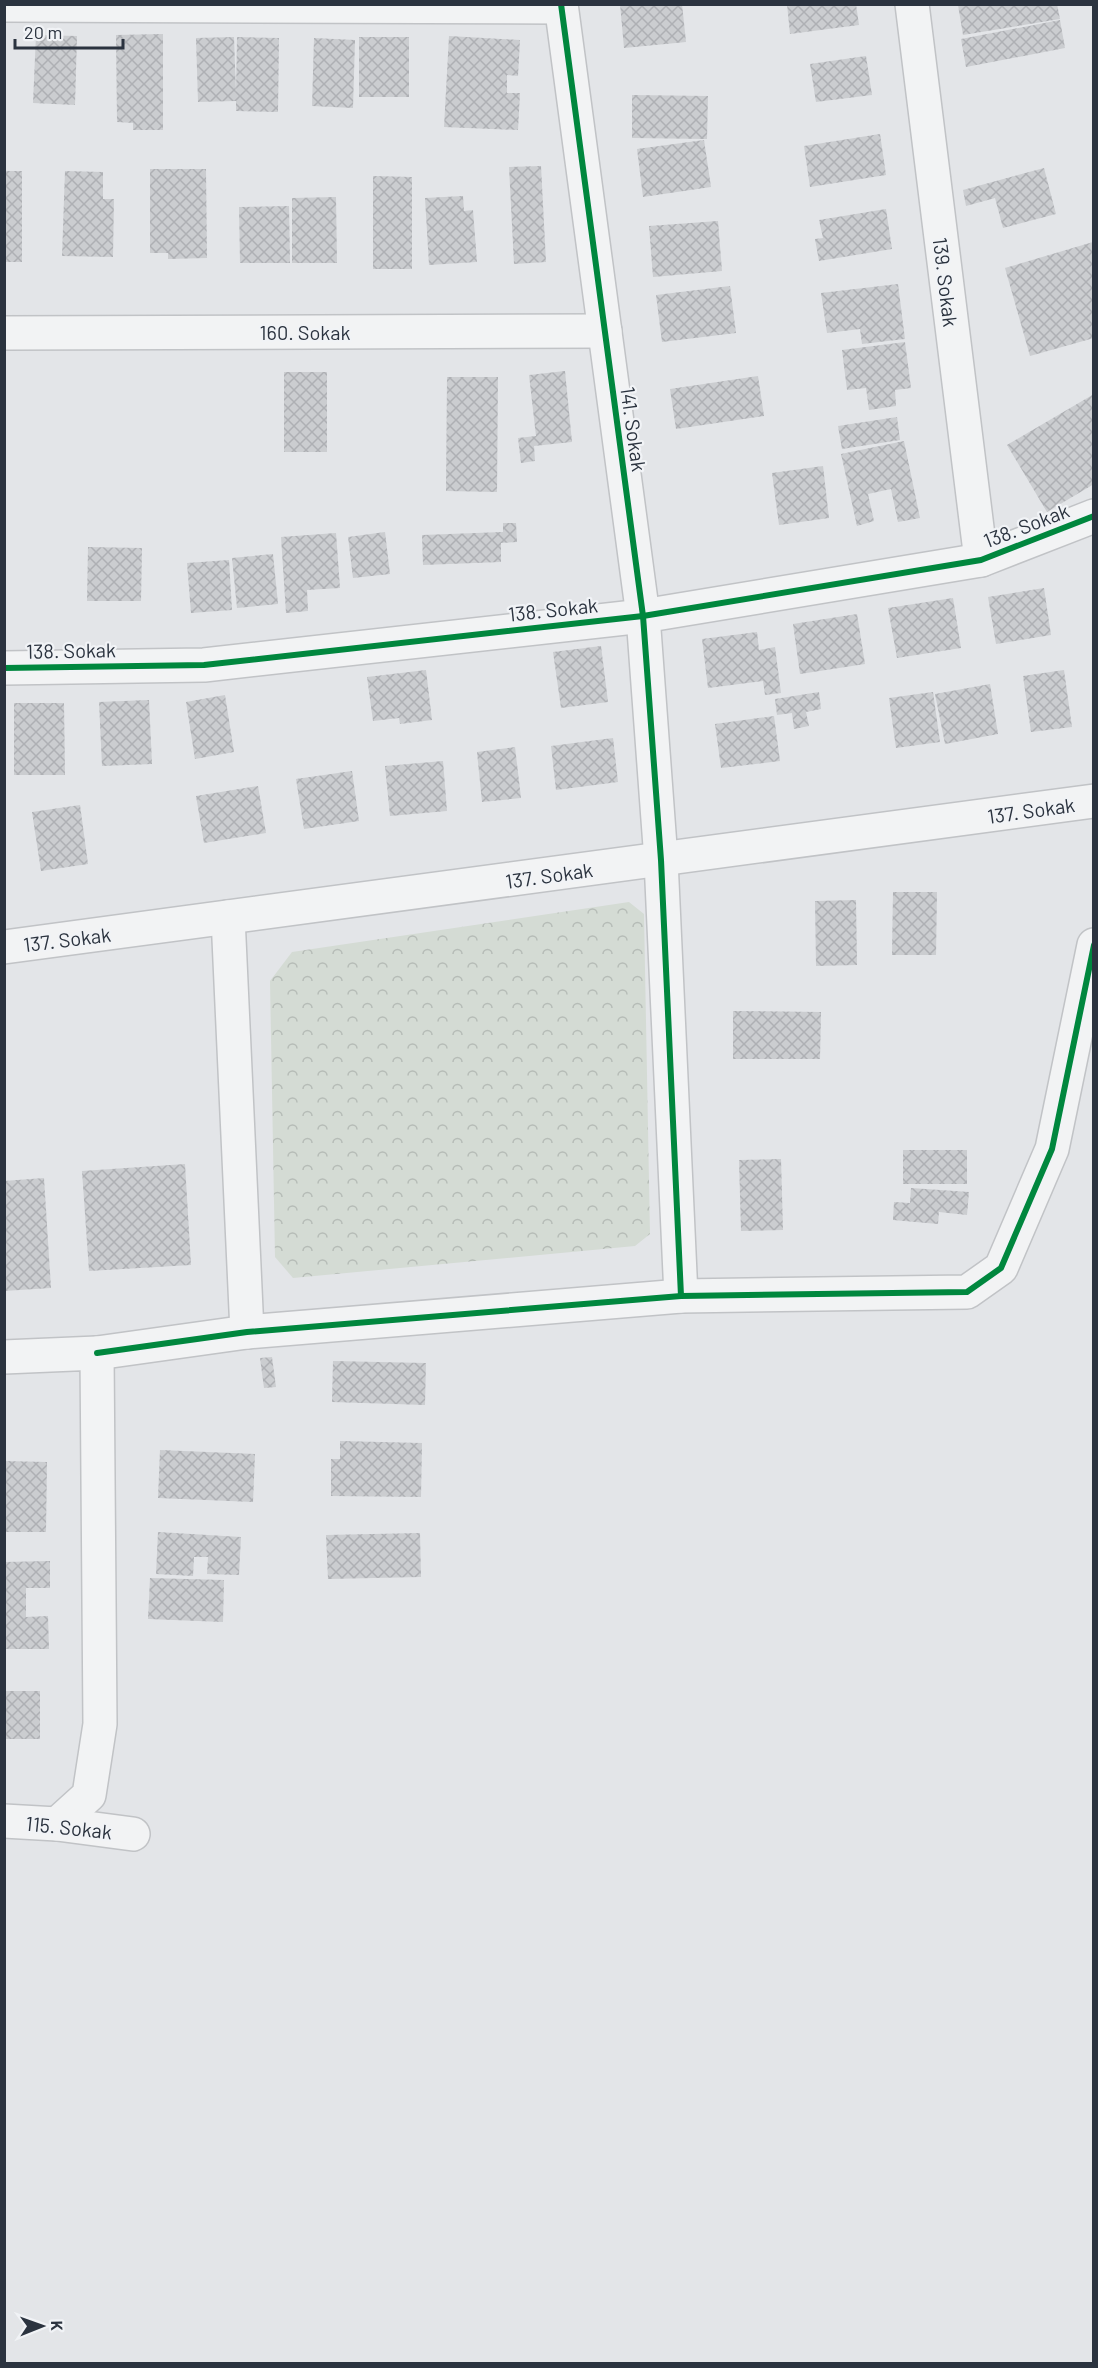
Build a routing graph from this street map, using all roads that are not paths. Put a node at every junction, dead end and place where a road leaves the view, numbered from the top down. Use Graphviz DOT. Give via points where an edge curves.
graph roads {
  1 [pos="912,4"];
  2 [pos="4,5"];
  3 [pos="561,6"];
  4 [pos="605,331"];
  5 [pos="4,333"];
  6 [pos="1094,516"];
  7 [pos="981,560"];
  8 [pos="643,616"];
  9 [pos="4,668"];
  10 [pos="1094,801"];
  11 [pos="661,860"];
  12 [pos="228,917"];
  13 [pos="1094,945"];
  14 [pos="4,947"];
  15 [pos="681,1296"];
  16 [pos="247,1332"];
  17 [pos="97,1353"];
  18 [pos="4,1357"];
  19 [pos="4,1821"];
  20 [pos="57,1824"];
  21 [pos="133,1834"];
  1 -- 7 [label="street, 139. Sokak"];
  2 -- 3 [label="street"];
  3 -- 4 [label="street, 141. Sokak"];
  4 -- 5 [label="street, 160. Sokak"];
  4 -- 8 [label="street, 141. Sokak"];
  6 -- 7 [label="street, 138. Sokak"];
  7 -- 8 [label="street, 138. Sokak"];
  8 -- 9 [label="street, 138. Sokak" via="204,665"];
  8 -- 11 [label="street, 141. Sokak"];
  10 -- 11 [label="street, 137. Sokak"];
  11 -- 12 [label="street, 137. Sokak"];
  11 -- 15 [label="street, 141. Sokak"];
  12 -- 14 [label="street, 137. Sokak"];
  12 -- 16 [label="street"];
  13 -- 15 [label="street" via="1052,1149 1001,1268 967,1292"];
  15 -- 16 [label="street"];
  16 -- 17 [label="street"];
  17 -- 18 [label="street"];
  17 -- 20 [label="street" via="100,1724 89,1795"];
  19 -- 20 [label="street, 115. Sokak"];
  20 -- 21 [label="street, 115. Sokak"];
}
